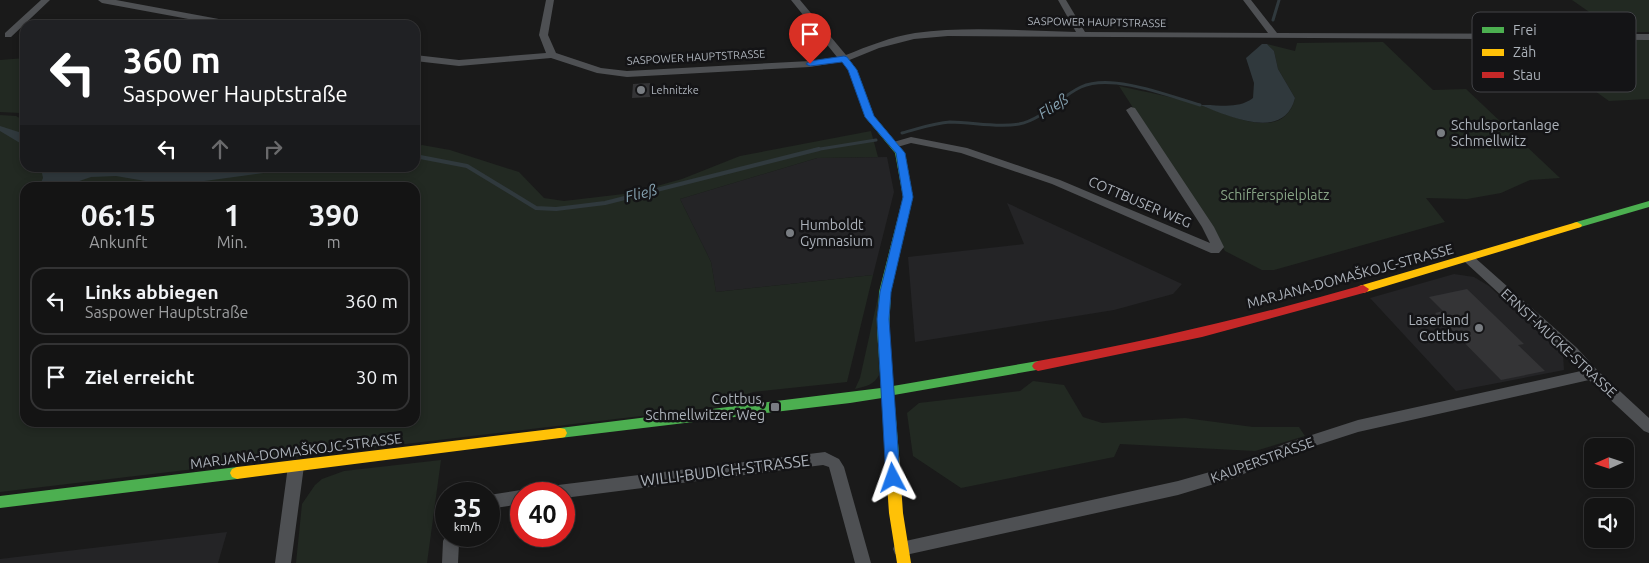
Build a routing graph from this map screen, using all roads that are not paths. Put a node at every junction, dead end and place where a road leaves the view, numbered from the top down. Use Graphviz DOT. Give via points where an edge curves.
graph roads {
  1 [pos="46,0"];
  2 [pos="102,0"];
  3 [pos="550,0"];
  4 [pos="795,0"];
  5 [pos="1062,0"];
  6 [pos="1248,0"];
  7 [pos="24,20"];
  8 [pos="208,20"];
  9 [pos="20,24"];
  10 [pos="8,35"];
  11 [pos="1082,35"];
  12 [pos="1274,36"];
  13 [pos="1472,37"];
  14 [pos="1636,37"];
  15 [pos="1649,37"];
  16 [pos="552,55"];
  17 [pos="420,59"];
  18 [pos="844,59"];
  19 [pos="1131,110"];
  20 [pos="894,145"];
  21 [pos="1649,204"];
  22 [pos="1470,259"];
  23 [pos="1592,374"];
  24 [pos="888,392"];
  25 [pos="1649,427"];
  26 [pos="296,466"];
  27 [pos="575,490"];
  28 [pos="0,502"];
  29 [pos="451,547"];
  30 [pos="903,556"];
  31 [pos="283,563"];
  32 [pos="450,563"];
  33 [pos="862,563"];
  1 -- 7 [label="street"];
  2 -- 8 [label="street"];
  3 -- 16 [label="street" via="543,37"];
  4 -- 18 [label="street"];
  5 -- 11 [label="street"];
  6 -- 12 [label="street"];
  9 -- 10 [label="street"];
  11 -- 12 [label="street, SASPOWER HAUPTSTRASSE"];
  11 -- 18 [label="street, SASPOWER HAUPTSTRASSE" via="963,32 914,36"];
  12 -- 13 [label="street, SASPOWER HAUPTSTRASSE"];
  14 -- 15 [label="street, SASPOWER HAUPTSTRASSE"];
  16 -- 17 [label="street" via="459,63"];
  16 -- 18 [label="street, SASPOWER HAUPTSTRASSE" via="600,71 627,74 810,64"];
  18 -- 20 [label="street" via="853,70 870,117"];
  19 -- 20 [label="street, COTTBUSER WEG" via="1208,227 1218,247 1214,250 1056,182 964,150 911,140"];
  20 -- 24 [label="street" via="900,153 908,197 885,292"];
  21 -- 22 [label="street, MARJANA-DOMAŠKOJC-STRASSE"];
  22 -- 23 [label="street, ERNST-MUCKE-STRASSE"];
  22 -- 24 [label="street, MARJANA-DOMAŠKOJC-STRASSE" via="1307,306 1186,335 1055,363"];
  23 -- 25 [label="street, ERNST-MUCKE-STRASSE"];
  23 -- 30 [label="street, KAUPERSTRASSE" via="1358,426 1292,447 1234,472 1178,488"];
  24 -- 26 [label="street, MARJANA-DOMAŠKOJC-STRASSE"];
  24 -- 30 [label="street" via="896,513"];
  26 -- 28 [label="street, MARJANA-DOMAŠKOJC-STRASSE"];
  26 -- 31 [label="street"];
  27 -- 33 [label="street, WILLI-BUDICH-STRASSE" via="825,458 836,467"];
  29 -- 32 [label="street"];
}
